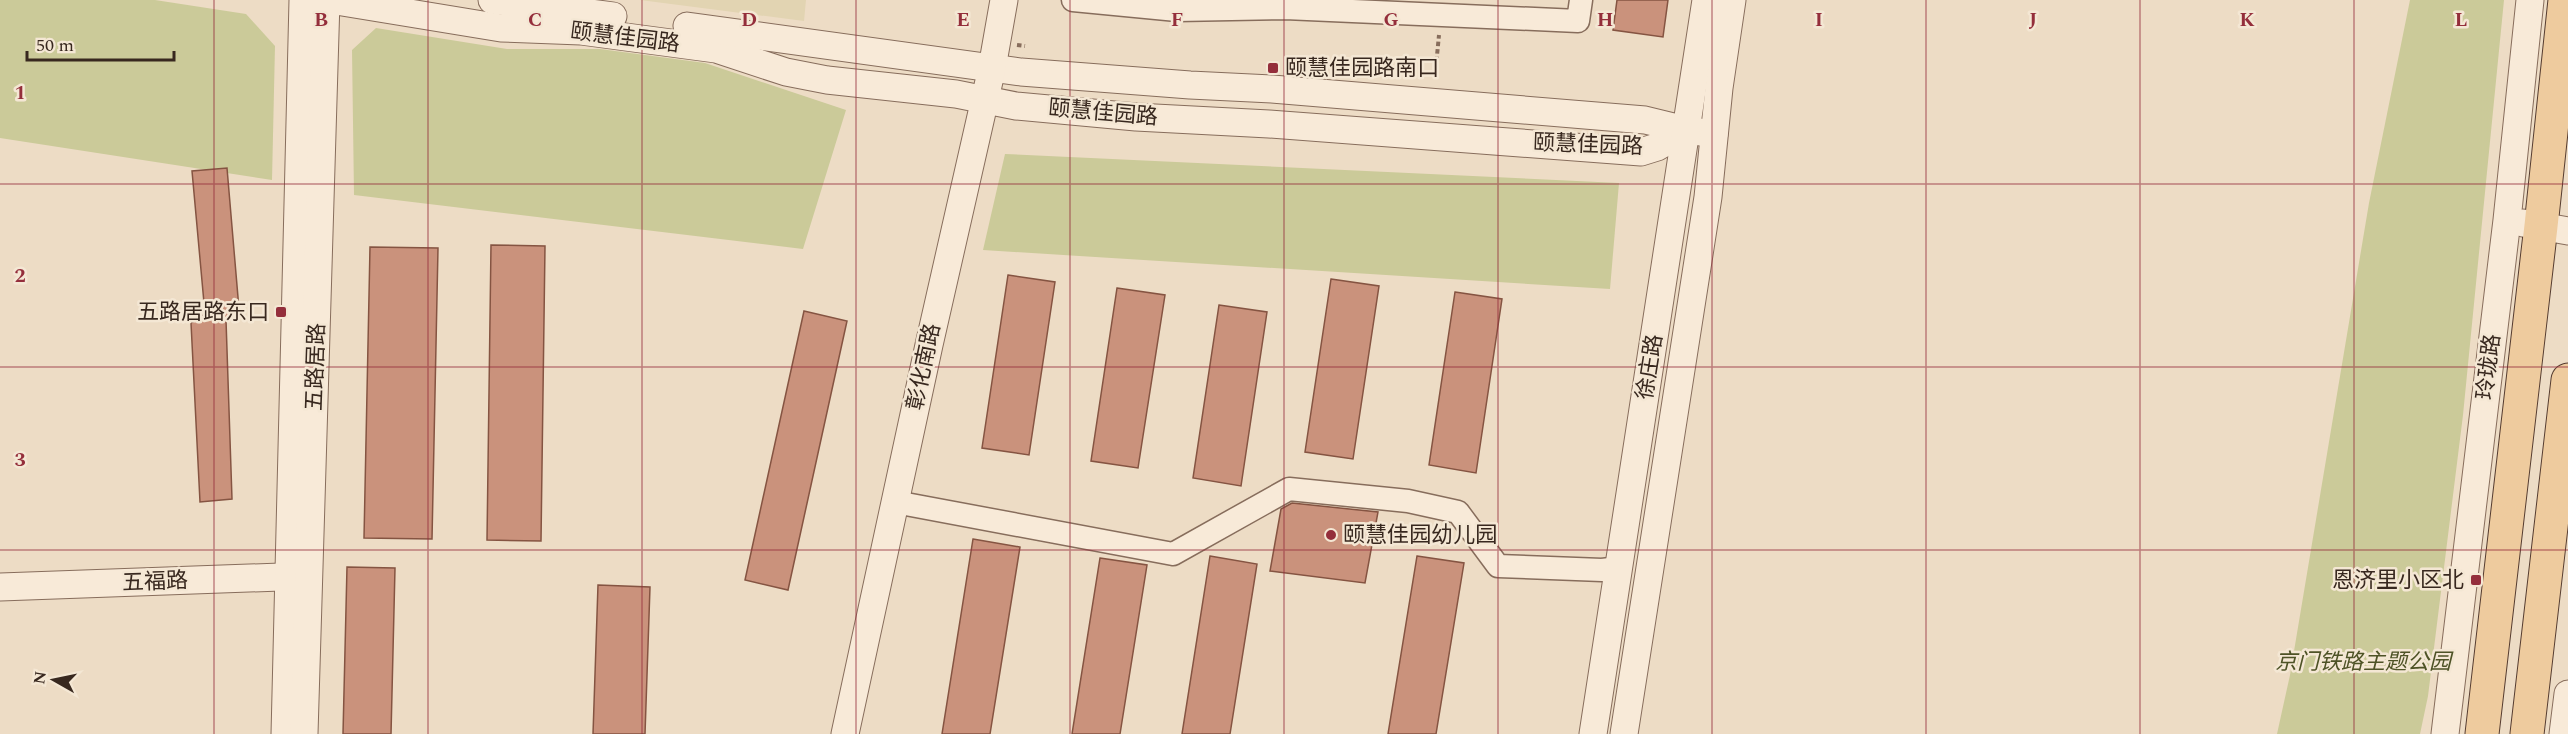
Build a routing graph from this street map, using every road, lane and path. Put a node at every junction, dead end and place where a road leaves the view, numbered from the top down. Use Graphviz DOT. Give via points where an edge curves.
graph roads {
  1 [pos="303,0"];
  2 [pos="328,0"];
  3 [pos="492,0"];
  4 [pos="1004,0"];
  5 [pos="1073,0"];
  6 [pos="1581,0"];
  7 [pos="1706,0"];
  8 [pos="1732,0"];
  9 [pos="2530,0"];
  10 [pos="2565,0"];
  11 [pos="1293,4"];
  12 [pos="1167,5"];
  13 [pos="1441,16"];
  14 [pos="992,68"];
  15 [pos="1435,76"];
  16 [pos="1686,130"];
  17 [pos="1714,134"];
  18 [pos="2507,220"];
  19 [pos="2554,228"];
  20 [pos="2568,380"];
  21 [pos="895,502"];
  22 [pos="1618,568"];
  23 [pos="300,577"];
  24 [pos="0,587"];
  25 [pos="2568,694"];
  26 [pos="285,734"];
  27 [pos="304,734"];
  28 [pos="845,734"];
  29 [pos="1593,734"];
  30 [pos="1624,734"];
  31 [pos="2445,734"];
  32 [pos="2482,734"];
  33 [pos="2527,734"];
  34 [pos="2563,734"];
  1 -- 23 [label="street, 五路居路"];
  2 -- 16 [label="street, 颐慧佳园路" via="501,28 581,31 716,49 786,72 827,80 956,94 1016,106 1641,152"];
  2 -- 23 [label="street, 五路居路"];
  3 -- 14 [label="street, 颐慧佳园路"];
  4 -- 14 [label="street, 彰化南路"];
  5 -- 12 [label="street"];
  6 -- 13 [label="street" via="1578,21"];
  7 -- 16 [label="street, 徐庄路"];
  8 -- 17 [label="street, 徐庄路"];
  9 -- 18 [label="street, 玲珑路"];
  10 -- 19 [label="main road, 玲珑路"];
  11 -- 12 [label="street"];
  11 -- 13 [label="street"];
  13 -- 15 [label="path"];
  14 -- 16 [label="street, 颐慧佳园路" via="1634,119"];
  14 -- 21 [label="street, 彰化南路"];
  16 -- 17 [label="street"];
  16 -- 22 [label="street, 徐庄路"];
  17 -- 30 [label="street, 徐庄路" via="1708,197"];
  18 -- 19 [label="street"];
  18 -- 31 [label="street, 玲珑路"];
  19 -- 32 [label="main road, 玲珑路"];
  20 -- 33 [label="main road"];
  21 -- 22 [label="street" via="1173,554 1289,489 1408,501 1458,512 1498,566"];
  21 -- 28 [label="street, 彰化南路"];
  22 -- 29 [label="street, 徐庄路"];
  23 -- 24 [label="street, 五福路"];
  23 -- 26 [label="street, 五路居路"];
  23 -- 27 [label="street, 五路居路"];
  25 -- 34 [label="street"];
}
